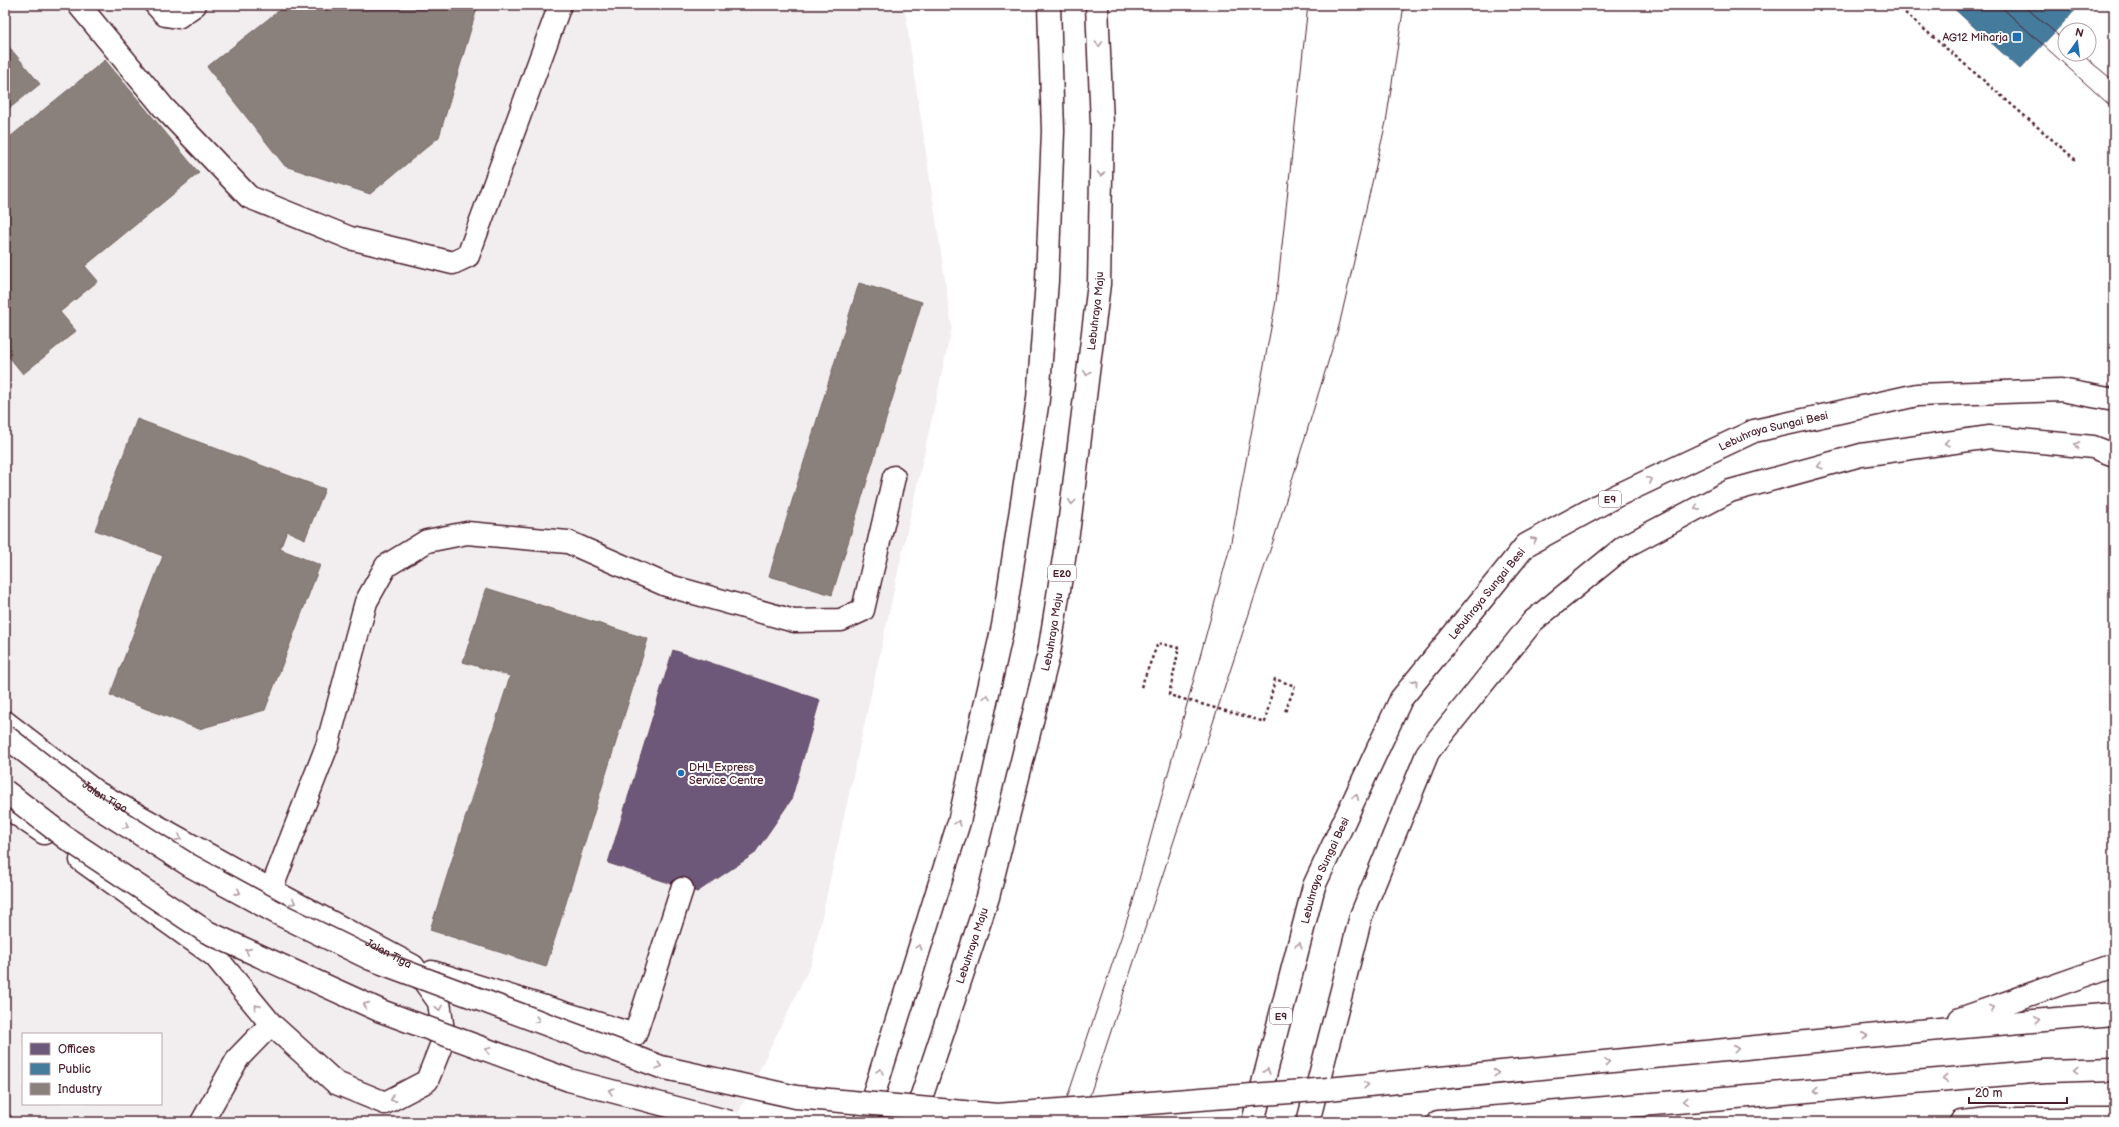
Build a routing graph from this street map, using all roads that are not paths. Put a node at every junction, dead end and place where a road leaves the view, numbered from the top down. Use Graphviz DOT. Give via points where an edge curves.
graph roads {
  1 [pos="79,5"];
  2 [pos="156,5"];
  3 [pos="195,5"];
  4 [pos="560,5"];
  5 [pos="1049,5"];
  6 [pos="1097,5"];
  7 [pos="2114,400"];
  8 [pos="2114,455"];
  9 [pos="894,477"];
  10 [pos="5,722"];
  11 [pos="5,736"];
  12 [pos="5,791"];
  13 [pos="5,806"];
  14 [pos="271,890"];
  15 [pos="682,890"];
  16 [pos="2114,965"];
  17 [pos="413,966"];
  18 [pos="2114,1014"];
  19 [pos="271,1024"];
  20 [pos="1929,1030"];
  21 [pos="2114,1069"];
  22 [pos="2114,1119"];
  23 [pos="202,1122"];
  24 [pos="730,1122"];
  25 [pos="865,1122"];
  26 [pos="913,1122"];
  27 [pos="1253,1122"];
  28 [pos="1308,1122"];
  29 [pos="1438,1122"];
  30 [pos="1961,1122"];
  1 -- 4 [label="main road" via="164,108 249,197 350,238 453,263 468,256"];
  2 -- 3 [label="main road" via="165,15 178,17"];
  25 -- 5 [label="main road, one-way" via="959,822 1003,626 1038,399 1047,281 1053,131"];
  6 -- 26 [label="main road, Lebuhraya Maju / E20, one-way" via="1102,124 1099,284 1069,526 1049,653 988,897"];
  27 -- 7 [label="main road, Lebuhraya Sungai Besi / E9, one-way" via="1314,886 1401,699 1526,544 1614,497 1754,431 1917,395 2061,390"];
  8 -- 28 [label="main road, one-way" via="2093,447 1990,437 1860,455 1730,491 1624,547 1533,621 1428,752 1361,916"];
  9 -- 14 [label="main road" via="863,610 841,620 794,621 666,585 568,542 467,533 427,541 386,566 366,602 327,746"];
  10 -- 14 [label="main road, Jalan Tiga, one-way" via="96,792"];
  11 -- 20 [label="main road, one-way, bridge" via="94,805 189,865 279,914 371,959 661,1067 796,1096 997,1115 1320,1090"];
  24 -- 12 [label="main road, one-way, bridge" via="569,1080 381,1011 207,932 66,838"];
  19 -- 13 [label="main road, Jalan Tiga, one-way" via="215,956"];
  14 -- 17 [label="main road, Jalan Tiga, one-way"];
  15 -- 17 [label="main road" via="635,1035"];
  20 -- 16 [label="main road, one-way"];
  17 -- 19 [label="main road, Jalan Tiga, one-way" via="439,1002 444,1038 427,1081 385,1104 336,1083"];
  20 -- 18 [label="main road, one-way"];
  19 -- 23 [label="main road" via="238,1058"];
  21 -- 29 [label="main road, one-way" via="2045,1071"];
  22 -- 30 [label="main road" via="1990,1119"];
}
